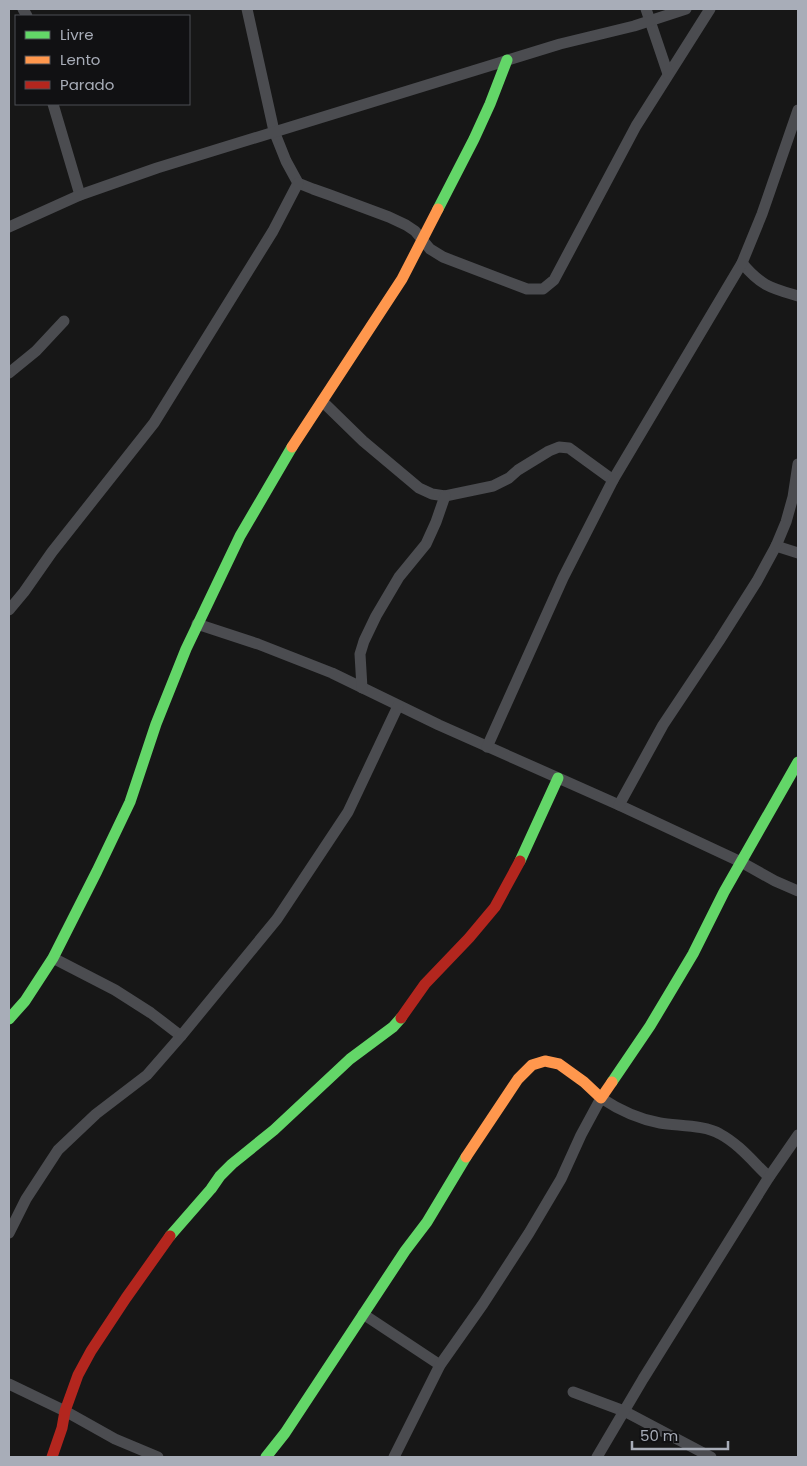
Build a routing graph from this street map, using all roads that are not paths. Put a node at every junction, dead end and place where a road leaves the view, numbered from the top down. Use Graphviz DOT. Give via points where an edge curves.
graph roads {
  1 [pos="247,9"];
  2 [pos="646,9"];
  3 [pos="686,9"];
  4 [pos="710,9"];
  5 [pos="650,22"];
  6 [pos="507,60"];
  7 [pos="668,74"];
  8 [pos="54,105"];
  9 [pos="798,110"];
  10 [pos="274,131"];
  11 [pos="298,182"];
  12 [pos="80,195"];
  13 [pos="9,227"];
  14 [pos="422,239"];
  15 [pos="742,263"];
  16 [pos="798,296"];
  17 [pos="64,321"];
  18 [pos="9,373"];
  19 [pos="322,401"];
  20 [pos="798,464"];
  21 [pos="613,480"];
  22 [pos="445,496"];
  23 [pos="776,546"];
  24 [pos="798,553"];
  25 [pos="24,592"];
  26 [pos="9,594"];
  27 [pos="9,610"];
  28 [pos="197,624"];
  29 [pos="362,688"];
  30 [pos="398,706"];
  31 [pos="487,747"];
  32 [pos="798,762"];
  33 [pos="558,778"];
  34 [pos="619,805"];
  35 [pos="741,862"];
  36 [pos="798,890"];
  37 [pos="54,958"];
  38 [pos="9,1019"];
  39 [pos="181,1036"];
  40 [pos="601,1098"];
  41 [pos="798,1135"];
  42 [pos="769,1178"];
  43 [pos="9,1233"];
  44 [pos="363,1314"];
  45 [pos="440,1365"];
  46 [pos="9,1384"];
  47 [pos="573,1392"];
  48 [pos="65,1411"];
  49 [pos="624,1411"];
  50 [pos="52,1457"];
  51 [pos="158,1457"];
  52 [pos="266,1457"];
  53 [pos="394,1457"];
  54 [pos="597,1457"];
  55 [pos="711,1457"];
  1 -- 10 [label="street"];
  2 -- 5 [label="street"];
  3 -- 5 [label="street"];
  4 -- 7 [label="street"];
  5 -- 6 [label="street"];
  5 -- 7 [label="street"];
  6 -- 10 [label="street"];
  6 -- 14 [label="street" via="486,113"];
  7 -- 14 [label="street" via="636,126 554,280 543,289 527,290 443,257"];
  8 -- 12 [label="street"];
  9 -- 15 [label="street"];
  10 -- 11 [label="street"];
  10 -- 12 [label="street"];
  11 -- 14 [label="street" via="389,217 406,225"];
  11 -- 25 [label="street" via="273,231 154,423"];
  12 -- 13 [label="street"];
  14 -- 19 [label="street" via="402,280"];
  15 -- 16 [label="street" via="753,277 770,288"];
  15 -- 21 [label="street"];
  17 -- 18 [label="street" via="36,351"];
  19 -- 22 [label="street" via="419,488"];
  19 -- 28 [label="street" via="240,536"];
  20 -- 23 [label="street" via="786,522"];
  21 -- 22 [label="street" via="569,448 559,447 493,486"];
  21 -- 31 [label="street" via="563,578"];
  22 -- 29 [label="street" via="426,544 399,577 364,642 360,654"];
  23 -- 24 [label="street"];
  23 -- 34 [label="street" via="757,581 663,725"];
  25 -- 26 [label="street"];
  25 -- 27 [label="street"];
  28 -- 29 [label="street" via="258,644"];
  28 -- 37 [label="street" via="156,724 130,802"];
  29 -- 30 [label="street"];
  30 -- 31 [label="street"];
  30 -- 39 [label="street" via="348,812 318,858 277,919"];
  31 -- 33 [label="street"];
  32 -- 35 [label="street"];
  33 -- 34 [label="street"];
  33 -- 48 [label="street" via="526,851 495,907 425,984 393,1027 339,1069 220,1176 172,1234 91,1351"];
  34 -- 35 [label="street"];
  35 -- 36 [label="street"];
  35 -- 40 [label="street" via="693,954 650,1026"];
  37 -- 38 [label="street"];
  37 -- 39 [label="street" via="115,990"];
  39 -- 43 [label="street" via="147,1075 96,1114 58,1150 26,1199"];
  40 -- 42 [label="street" via="626,1114 721,1134"];
  40 -- 44 [label="street" via="558,1064 545,1061 532,1065 492,1116 427,1222"];
  40 -- 45 [label="street" via="561,1179 529,1233"];
  41 -- 42 [label="street"];
  42 -- 49 [label="street"];
  44 -- 45 [label="street"];
  44 -- 52 [label="street"];
  45 -- 53 [label="street"];
  46 -- 48 [label="street"];
  47 -- 49 [label="street"];
  48 -- 50 [label="street"];
  48 -- 51 [label="street" via="114,1439"];
  49 -- 54 [label="street"];
  49 -- 55 [label="street"];
}
